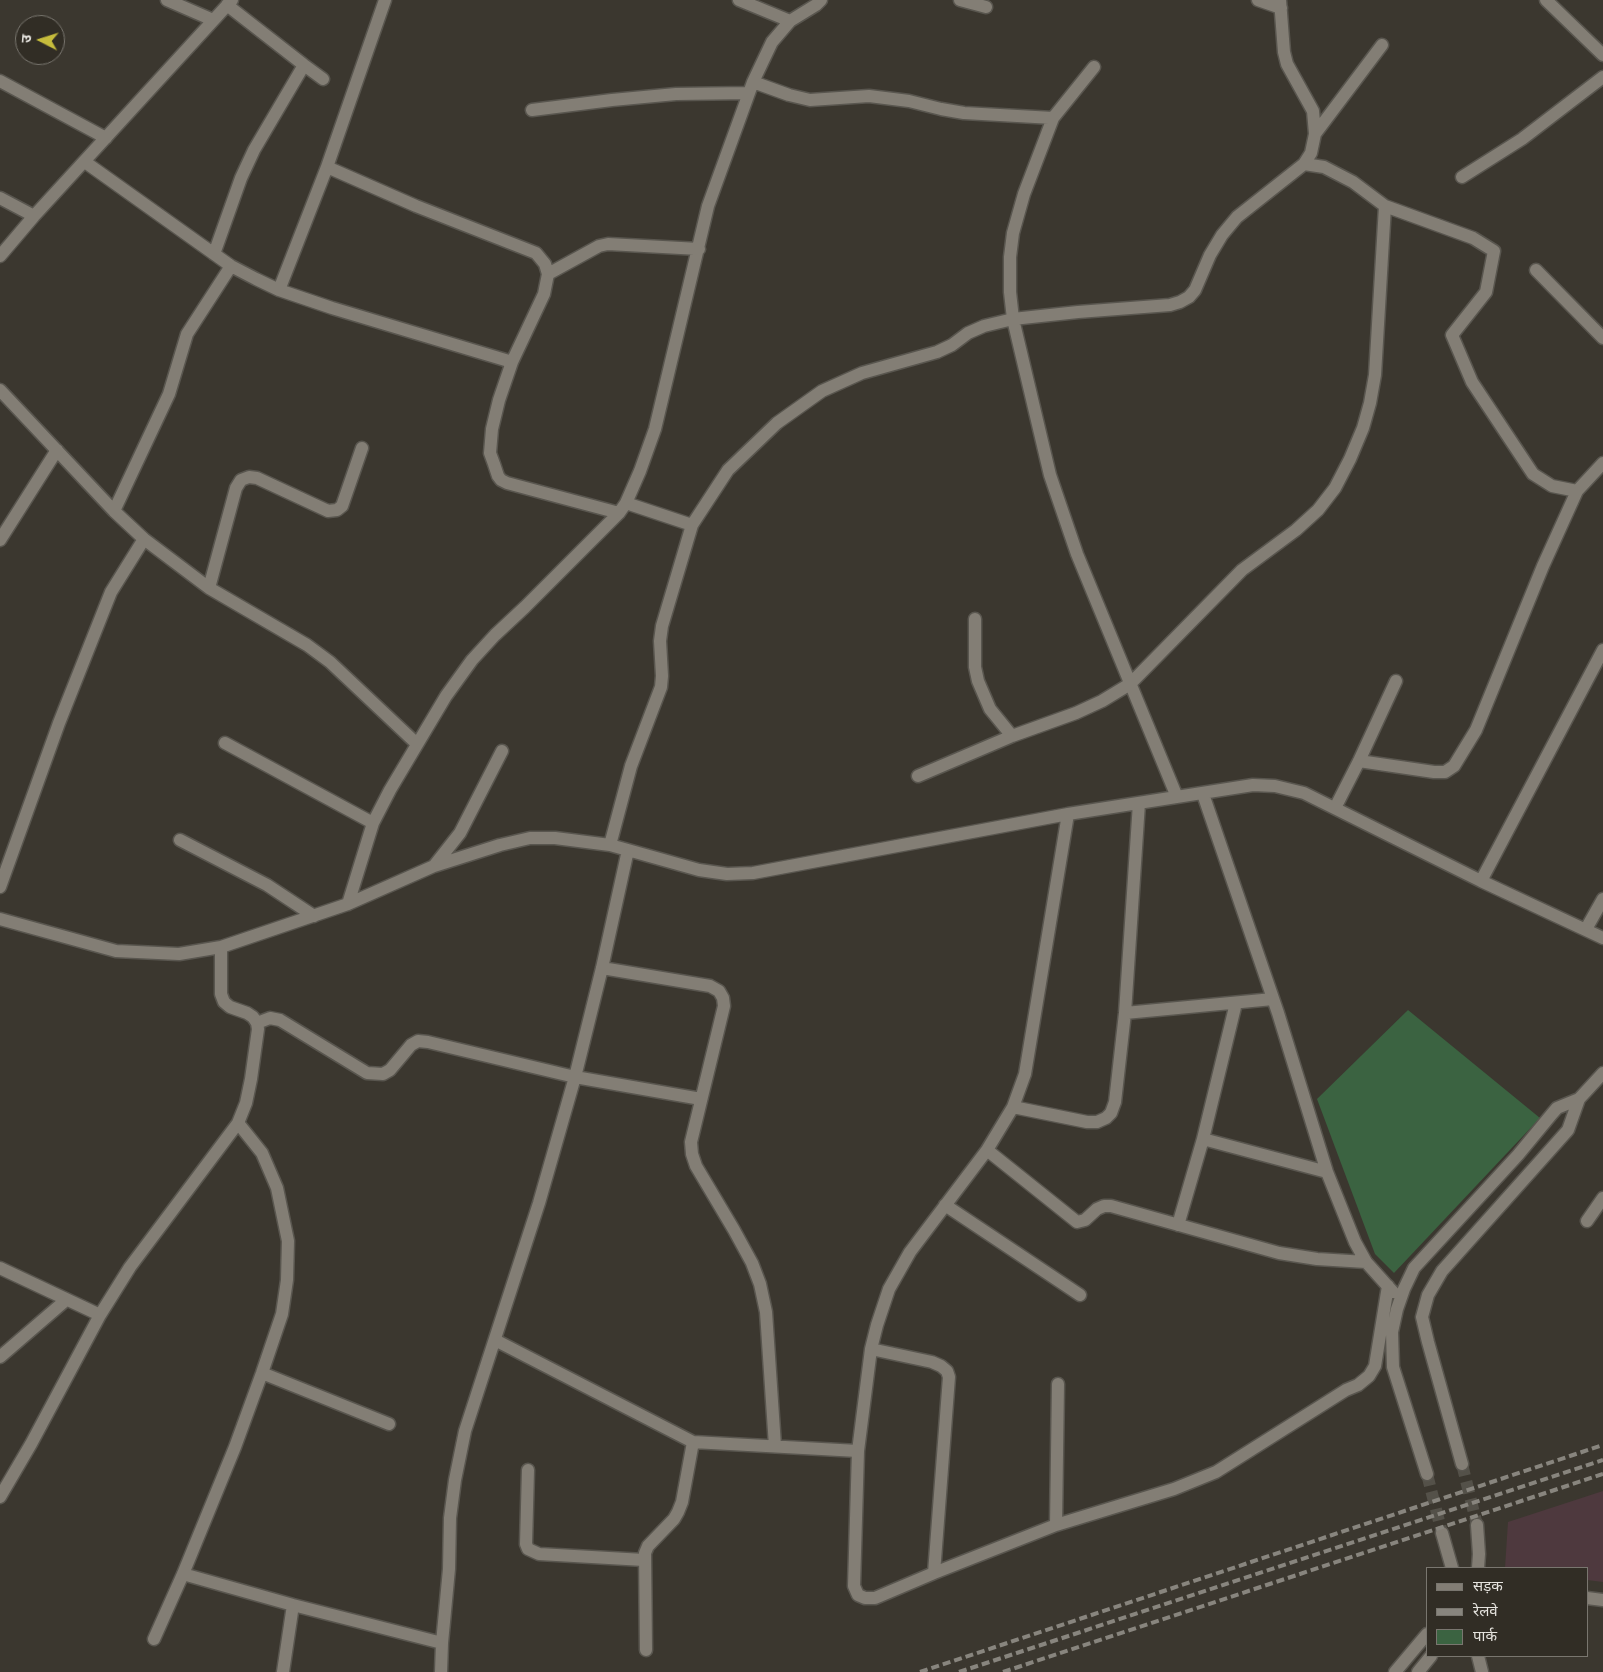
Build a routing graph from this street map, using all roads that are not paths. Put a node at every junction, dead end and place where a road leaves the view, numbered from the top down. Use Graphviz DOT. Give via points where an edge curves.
graph roads {
  1 [pos="167,0"];
  2 [pos="385,0"];
  3 [pos="739,0"];
  4 [pos="822,0"];
  5 [pos="960,0"];
  6 [pos="1258,0"];
  7 [pos="1546,0"];
  8 [pos="230,2"];
  9 [pos="1281,4"];
  10 [pos="986,7"];
  11 [pos="213,20"];
  12 [pos="790,21"];
  13 [pos="1382,45"];
  14 [pos="1603,55"];
  15 [pos="304,65"];
  16 [pos="1094,67"];
  17 [pos="1603,77"];
  18 [pos="323,79"];
  19 [pos="0,81"];
  20 [pos="751,88"];
  21 [pos="532,110"];
  22 [pos="1053,118"];
  23 [pos="1315,134"];
  24 [pos="106,138"];
  25 [pos="85,162"];
  26 [pos="1304,164"];
  27 [pos="327,167"];
  28 [pos="1462,177"];
  29 [pos="0,198"];
  30 [pos="1385,206"];
  31 [pos="34,216"];
  32 [pos="699,249"];
  33 [pos="214,254"];
  34 [pos="0,256"];
  35 [pos="231,266"];
  36 [pos="1536,270"];
  37 [pos="548,274"];
  38 [pos="279,290"];
  39 [pos="1013,319"];
  40 [pos="1603,338"];
  41 [pos="512,362"];
  42 [pos="0,390"];
  43 [pos="362,448"];
  44 [pos="57,450"];
  45 [pos="1603,463"];
  46 [pos="1577,491"];
  47 [pos="623,508"];
  48 [pos="114,511"];
  49 [pos="692,525"];
  50 [pos="144,539"];
  51 [pos="0,540"];
  52 [pos="209,588"];
  53 [pos="975,619"];
  54 [pos="1603,650"];
  55 [pos="1599,669"];
  56 [pos="1396,681"];
  57 [pos="1130,684"];
  58 [pos="1012,736"];
  59 [pos="225,743"];
  60 [pos="416,744"];
  61 [pos="502,751"];
  62 [pos="1359,761"];
  63 [pos="918,776"];
  64 [pos="1203,794"];
  65 [pos="1177,797"];
  66 [pos="1139,803"];
  67 [pos="1335,808"];
  68 [pos="1068,814"];
  69 [pos="374,823"];
  70 [pos="180,840"];
  71 [pos="610,845"];
  72 [pos="628,850"];
  73 [pos="434,866"];
  74 [pos="1481,881"];
  75 [pos="0,887"];
  76 [pos="1603,899"];
  77 [pos="348,904"];
  78 [pos="314,916"];
  79 [pos="0,919"];
  80 [pos="1586,930"];
  81 [pos="1603,938"];
  82 [pos="221,947"];
  83 [pos="602,968"];
  84 [pos="1273,999"];
  85 [pos="1236,1003"];
  86 [pos="1125,1013"];
  87 [pos="257,1023"];
  88 [pos="1603,1073"];
  89 [pos="575,1077"];
  90 [pos="1580,1099"];
  91 [pos="701,1100"];
  92 [pos="1013,1108"];
  93 [pos="238,1123"];
  94 [pos="1203,1139"];
  95 [pos="987,1150"];
  96 [pos="1327,1172"];
  97 [pos="1603,1198"];
  98 [pos="945,1205"];
  99 [pos="1587,1221"];
  100 [pos="1178,1224"];
  101 [pos="1366,1262"];
  102 [pos="0,1268"];
  103 [pos="1388,1286"];
  104 [pos="1080,1295"];
  105 [pos="1400,1299"];
  106 [pos="66,1300"];
  107 [pos="100,1315"];
  108 [pos="495,1340"];
  109 [pos="871,1349"];
  110 [pos="0,1357"];
  111 [pos="262,1373"];
  112 [pos="1058,1384"];
  113 [pos="389,1424"];
  114 [pos="694,1442"];
  115 [pos="775,1446"];
  116 [pos="858,1451"];
  117 [pos="1462,1464"];
  118 [pos="528,1470"];
  119 [pos="1427,1474"];
  120 [pos="0,1497"];
  121 [pos="1056,1525"];
  122 [pos="1477,1525"];
  123 [pos="1442,1534"];
  124 [pos="644,1560"];
  125 [pos="1452,1567"];
  126 [pos="1478,1567"];
  127 [pos="934,1573"];
  128 [pos="183,1574"];
  129 [pos="1588,1598"];
  130 [pos="1603,1600"];
  131 [pos="293,1605"];
  132 [pos="1426,1635"];
  133 [pos="154,1639"];
  134 [pos="442,1643"];
  135 [pos="646,1650"];
  136 [pos="1430,1657"];
  137 [pos="1478,1657"];
  138 [pos="283,1672"];
  139 [pos="441,1672"];
  140 [pos="1395,1672"];
  141 [pos="1418,1672"];
  142 [pos="1482,1672"];
  1 -- 11 [label="street"];
  2 -- 27 [label="street"];
  3 -- 12 [label="street"];
  4 -- 12 [label="street"];
  5 -- 10 [label="street"];
  6 -- 9 [label="street"];
  7 -- 14 [label="street"];
  8 -- 11 [label="street"];
  8 -- 15 [label="street"];
  9 -- 23 [label="street" via="1287,64 1313,111"];
  11 -- 24 [label="street"];
  12 -- 20 [label="street" via="772,42"];
  13 -- 23 [label="street"];
  15 -- 18 [label="street"];
  15 -- 33 [label="street" via="254,150"];
  16 -- 22 [label="street"];
  17 -- 28 [label="street" via="1522,139"];
  19 -- 24 [label="street"];
  20 -- 21 [label="street"];
  20 -- 22 [label="street" via="810,100 869,96 974,114"];
  20 -- 32 [label="street" via="708,206"];
  22 -- 39 [label="street" via="1013,233 1010,278"];
  23 -- 26 [label="street" via="1311,153"];
  24 -- 25 [label="street"];
  25 -- 31 [label="street"];
  25 -- 33 [label="street"];
  26 -- 30 [label="street" via="1324,167 1353,182"];
  26 -- 39 [label="street" via="1237,217 1210,255 1195,290 1180,302"];
  27 -- 37 [label="street" via="536,253 546,264"];
  27 -- 38 [label="street"];
  29 -- 31 [label="street"];
  30 -- 46 [label="street" via="1473,238 1494,251 1486,292 1452,335 1472,382 1533,474 1552,486"];
  30 -- 57 [label="street" via="1375,375 1364,428 1350,460 1318,510 1242,570"];
  31 -- 34 [label="street"];
  32 -- 37 [label="street" via="608,244"];
  32 -- 47 [label="street" via="655,429"];
  33 -- 35 [label="street"];
  35 -- 38 [label="street"];
  35 -- 48 [label="street" via="187,334 169,394"];
  36 -- 40 [label="street"];
  37 -- 41 [label="street" via="544,294"];
  38 -- 41 [label="street" via="374,322"];
  39 -- 49 [label="street" via="984,326 937,352 862,373 822,391 777,423 728,470"];
  39 -- 57 [label="street" via="1050,475 1077,554"];
  41 -- 47 [label="street" via="492,429 490,453 501,480 507,484"];
  42 -- 44 [label="street"];
  43 -- 52 [label="street" via="342,506 334,510 328,511 257,478 242,480 236,488"];
  44 -- 48 [label="street"];
  44 -- 51 [label="street"];
  45 -- 46 [label="street"];
  46 -- 62 [label="street" via="1476,730 1454,766 1445,772 1434,772"];
  47 -- 49 [label="street"];
  47 -- 60 [label="street" via="472,660"];
  48 -- 50 [label="street"];
  49 -- 71 [label="street" via="662,626 661,687 631,766"];
  50 -- 52 [label="street"];
  50 -- 75 [label="street" via="111,592 59,723"];
  52 -- 60 [label="street" via="307,645 330,662"];
  53 -- 58 [label="street" via="978,681 990,709"];
  54 -- 55 [label="street"];
  55 -- 74 [label="street"];
  56 -- 62 [label="street"];
  57 -- 58 [label="street" via="1093,705"];
  57 -- 65 [label="street"];
  58 -- 63 [label="street"];
  59 -- 69 [label="street"];
  60 -- 69 [label="street"];
  61 -- 73 [label="street" via="460,833"];
  62 -- 67 [label="street"];
  64 -- 65 [label="street"];
  64 -- 67 [label="street" via="1253,785 1275,786 1304,793"];
  64 -- 84 [label="street"];
  65 -- 66 [label="street"];
  66 -- 68 [label="street"];
  66 -- 86 [label="street"];
  67 -- 74 [label="street"];
  68 -- 72 [label="street" via="754,873 699,870"];
  68 -- 92 [label="street" via="1025,1074"];
  69 -- 77 [label="street"];
  70 -- 78 [label="street" via="267,885"];
  71 -- 72 [label="street"];
  71 -- 73 [label="street" via="530,838"];
  72 -- 83 [label="street"];
  73 -- 77 [label="street"];
  74 -- 80 [label="street"];
  76 -- 80 [label="street"];
  77 -- 78 [label="street"];
  78 -- 82 [label="street"];
  79 -- 82 [label="street" via="116,951 179,954"];
  80 -- 81 [label="street"];
  82 -- 87 [label="street" via="221,994 224,1002 230,1008 247,1013"];
  83 -- 89 [label="street"];
  83 -- 91 [label="street" via="710,986 718,992 724,1006"];
  84 -- 85 [label="street"];
  84 -- 96 [label="street"];
  85 -- 86 [label="street"];
  85 -- 94 [label="street"];
  86 -- 92 [label="street" via="1112,1113 1097,1122 1087,1122"];
  87 -- 89 [label="street" via="270,1018 280,1020 367,1073 383,1074 390,1070 418,1041"];
  87 -- 93 [label="street" via="251,1079"];
  88 -- 90 [label="street"];
  89 -- 91 [label="street"];
  89 -- 108 [label="street"];
  90 -- 105 [label="street" via="1557,1108 1551,1114 1518,1156 1414,1268"];
  90 -- 117 [label="street" via="1568,1130 1442,1271 1428,1295 1422,1318"];
  91 -- 115 [label="street" via="691,1142 692,1154 752,1263 760,1284 766,1312"];
  92 -- 95 [label="street"];
  93 -- 107 [label="street" via="130,1267"];
  93 -- 111 [label="street" via="262,1153 277,1188 288,1241 282,1314"];
  94 -- 96 [label="street"];
  94 -- 100 [label="street"];
  95 -- 98 [label="street"];
  95 -- 100 [label="street" via="1077,1222 1085,1220 1097,1209 1111,1206"];
  96 -- 101 [label="street" via="1354,1242"];
  97 -- 99 [label="street"];
  98 -- 104 [label="street"];
  98 -- 109 [label="street" via="910,1252 889,1289"];
  100 -- 101 [label="street" via="1279,1253"];
  101 -- 103 [label="street"];
  102 -- 106 [label="street"];
  103 -- 105 [label="street"];
  103 -- 121 [label="street" via="1375,1366 1358,1385 1216,1472 1174,1489"];
  105 -- 119 [label="street" via="1392,1332 1393,1367"];
  106 -- 107 [label="street"];
  106 -- 110 [label="street"];
  107 -- 120 [label="street"];
  108 -- 114 [label="street"];
  108 -- 134 [label="street" via="465,1431 454,1480"];
  109 -- 116 [label="street"];
  109 -- 127 [label="street" via="932,1362 947,1371"];
  111 -- 113 [label="street"];
  111 -- 128 [label="street"];
  112 -- 121 [label="street"];
  114 -- 115 [label="street"];
  114 -- 124 [label="street" via="678,1512 648,1546"];
  115 -- 116 [label="street"];
  116 -- 127 [label="street" via="854,1586 858,1595 875,1598"];
  118 -- 124 [label="street" via="528,1549 539,1554"];
  121 -- 127 [label="street"];
  122 -- 126 [label="street"];
  123 -- 125 [label="street"];
  124 -- 135 [label="street"];
  128 -- 131 [label="street"];
  128 -- 133 [label="street"];
  129 -- 130 [label="street"];
  131 -- 134 [label="street"];
  131 -- 138 [label="street"];
  132 -- 140 [label="street"];
  134 -- 139 [label="street"];
  136 -- 141 [label="street"];
  137 -- 142 [label="street"];
}
